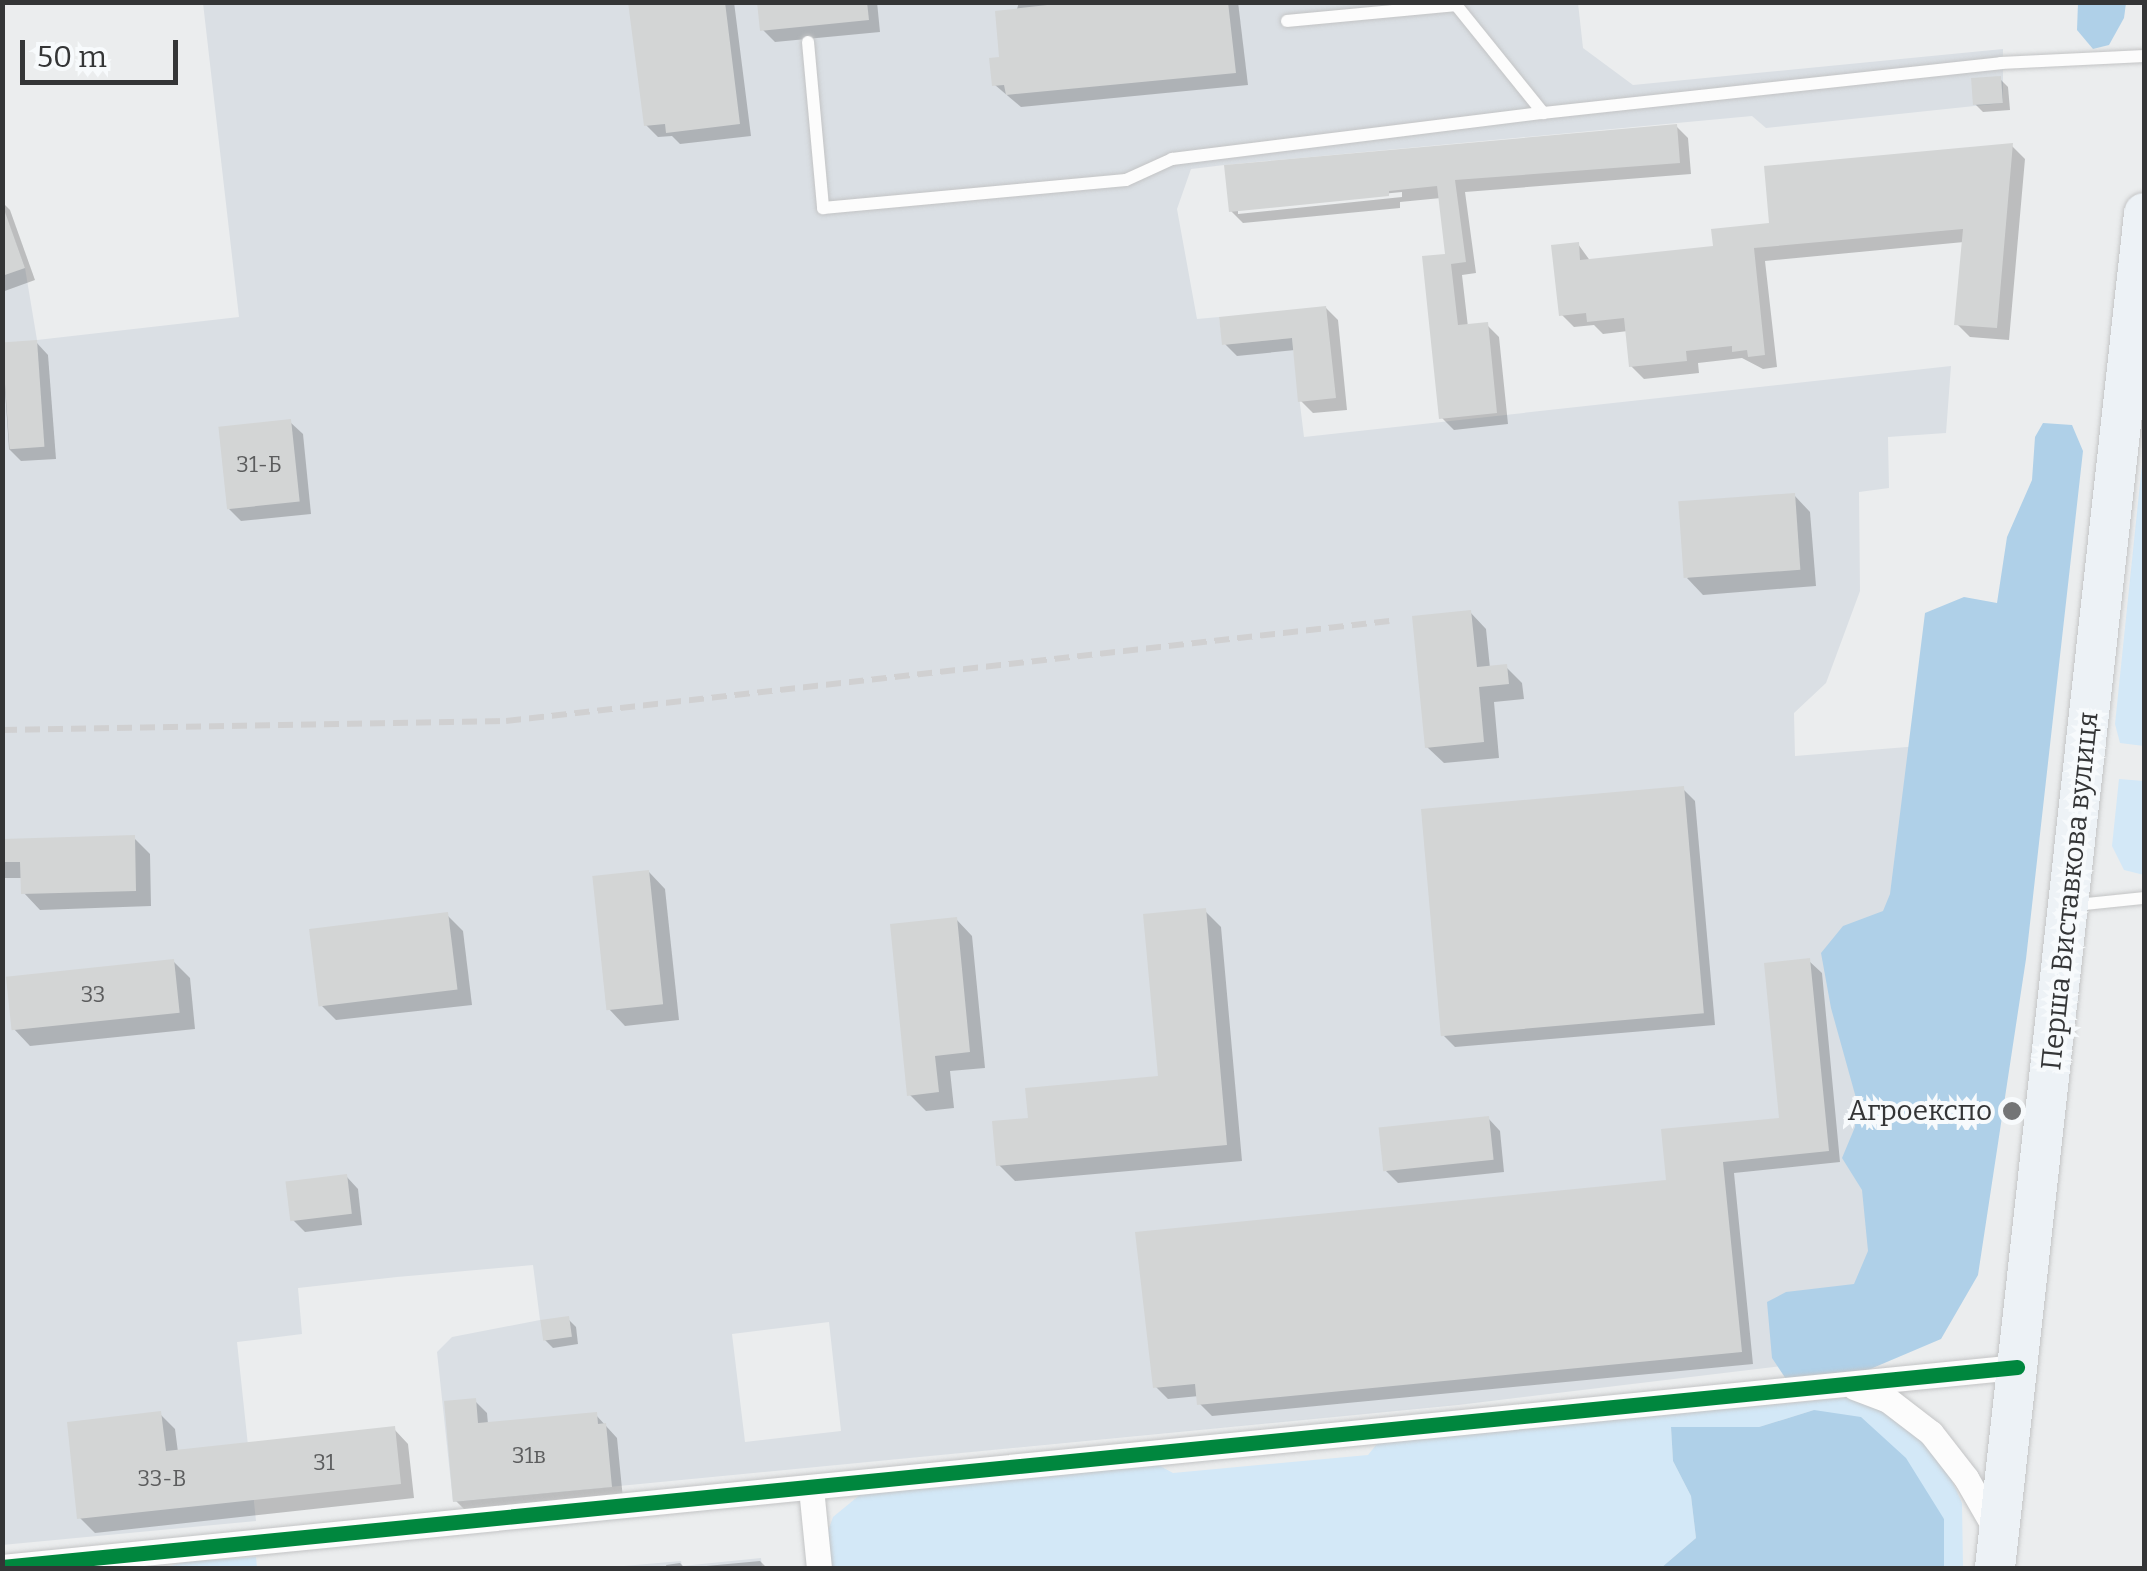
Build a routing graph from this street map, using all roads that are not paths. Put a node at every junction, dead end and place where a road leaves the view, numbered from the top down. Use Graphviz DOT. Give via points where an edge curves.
graph roads {
  1 [pos="1287,21"];
  2 [pos="808,42"];
  3 [pos="2144,56"];
  4 [pos="1543,114"];
  5 [pos="2144,213"];
  6 [pos="2144,898"];
  7 [pos="2068,906"];
  8 [pos="2016,1367"];
  9 [pos="1845,1384"];
  10 [pos="811,1488"];
  11 [pos="1997,1552"];
  12 [pos="2,1568"];
  13 [pos="818,1568"];
  1 -- 4 [label="lane" via="1456,6"];
  2 -- 4 [label="lane" via="823,208 1126,180 1172,159"];
  3 -- 4 [label="lane" via="2001,63"];
  5 -- 7 [label="main road, Перша Виставкова вулиця"];
  6 -- 7 [label="lane"];
  7 -- 8 [label="main road, Перша Виставкова вулиця"];
  8 -- 9 [label="street"];
  8 -- 11 [label="main road, Перша Виставкова вулиця"];
  9 -- 10 [label="street"];
  9 -- 11 [label="street" via="1888,1400 1930,1433 1966,1478"];
  10 -- 12 [label="street"];
  10 -- 13 [label="street"];
}
